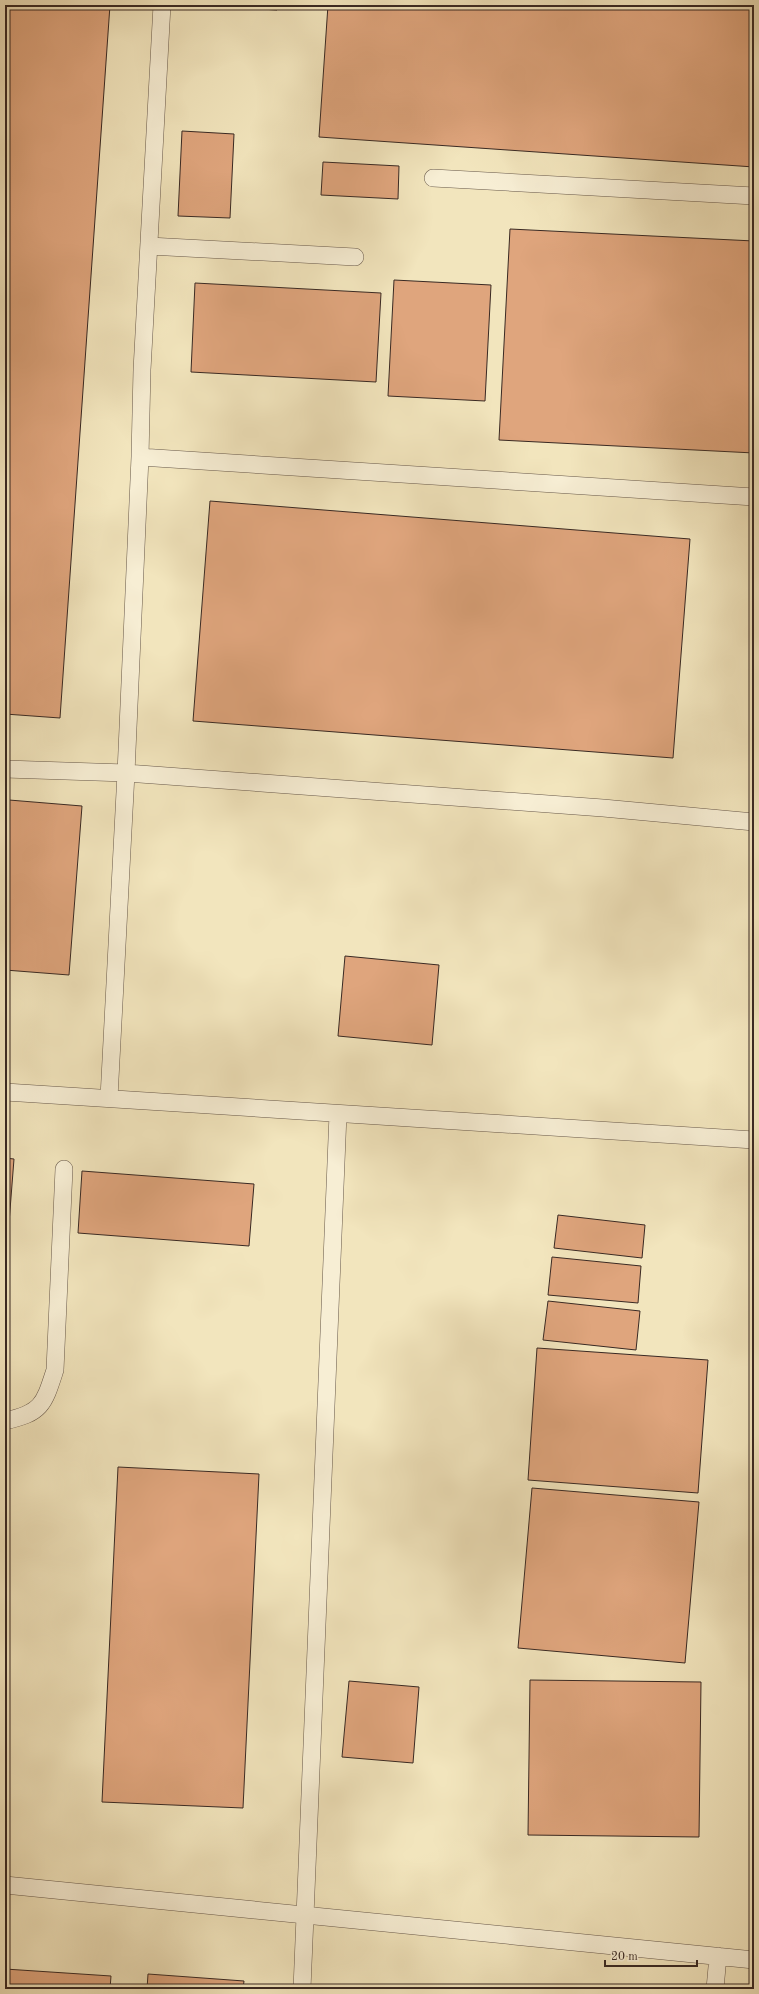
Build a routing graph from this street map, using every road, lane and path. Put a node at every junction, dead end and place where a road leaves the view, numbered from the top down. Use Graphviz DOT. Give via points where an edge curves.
graph roads {
  1 [pos="162,5"];
  2 [pos="433,178"];
  3 [pos="754,196"];
  4 [pos="149,246"];
  5 [pos="355,257"];
  6 [pos="140,457"];
  7 [pos="754,497"];
  8 [pos="5,769"];
  9 [pos="126,773"];
  10 [pos="754,822"];
  11 [pos="5,1092"];
  12 [pos="109,1098"];
  13 [pos="338,1114"];
  14 [pos="754,1140"];
  15 [pos="64,1169"];
  16 [pos="5,1421"];
  17 [pos="5,1885"];
  18 [pos="306,1915"];
  19 [pos="718,1956"];
  20 [pos="754,1960"];
  21 [pos="302,1989"];
  22 [pos="716,1989"];
  1 -- 4 [label="lane"];
  2 -- 3 [label="lane"];
  4 -- 5 [label="lane"];
  4 -- 6 [label="lane"];
  6 -- 7 [label="lane"];
  6 -- 9 [label="lane"];
  8 -- 9 [label="lane"];
  9 -- 10 [label="lane" via="603,808"];
  9 -- 12 [label="lane"];
  11 -- 12 [label="lane"];
  12 -- 13 [label="lane"];
  13 -- 14 [label="lane"];
  13 -- 18 [label="lane"];
  15 -- 16 [label="lane" via="55,1370 45,1400 36,1410 20,1418"];
  17 -- 18 [label="lane"];
  18 -- 19 [label="lane"];
  18 -- 21 [label="lane"];
  19 -- 20 [label="lane"];
  19 -- 22 [label="lane"];
}
